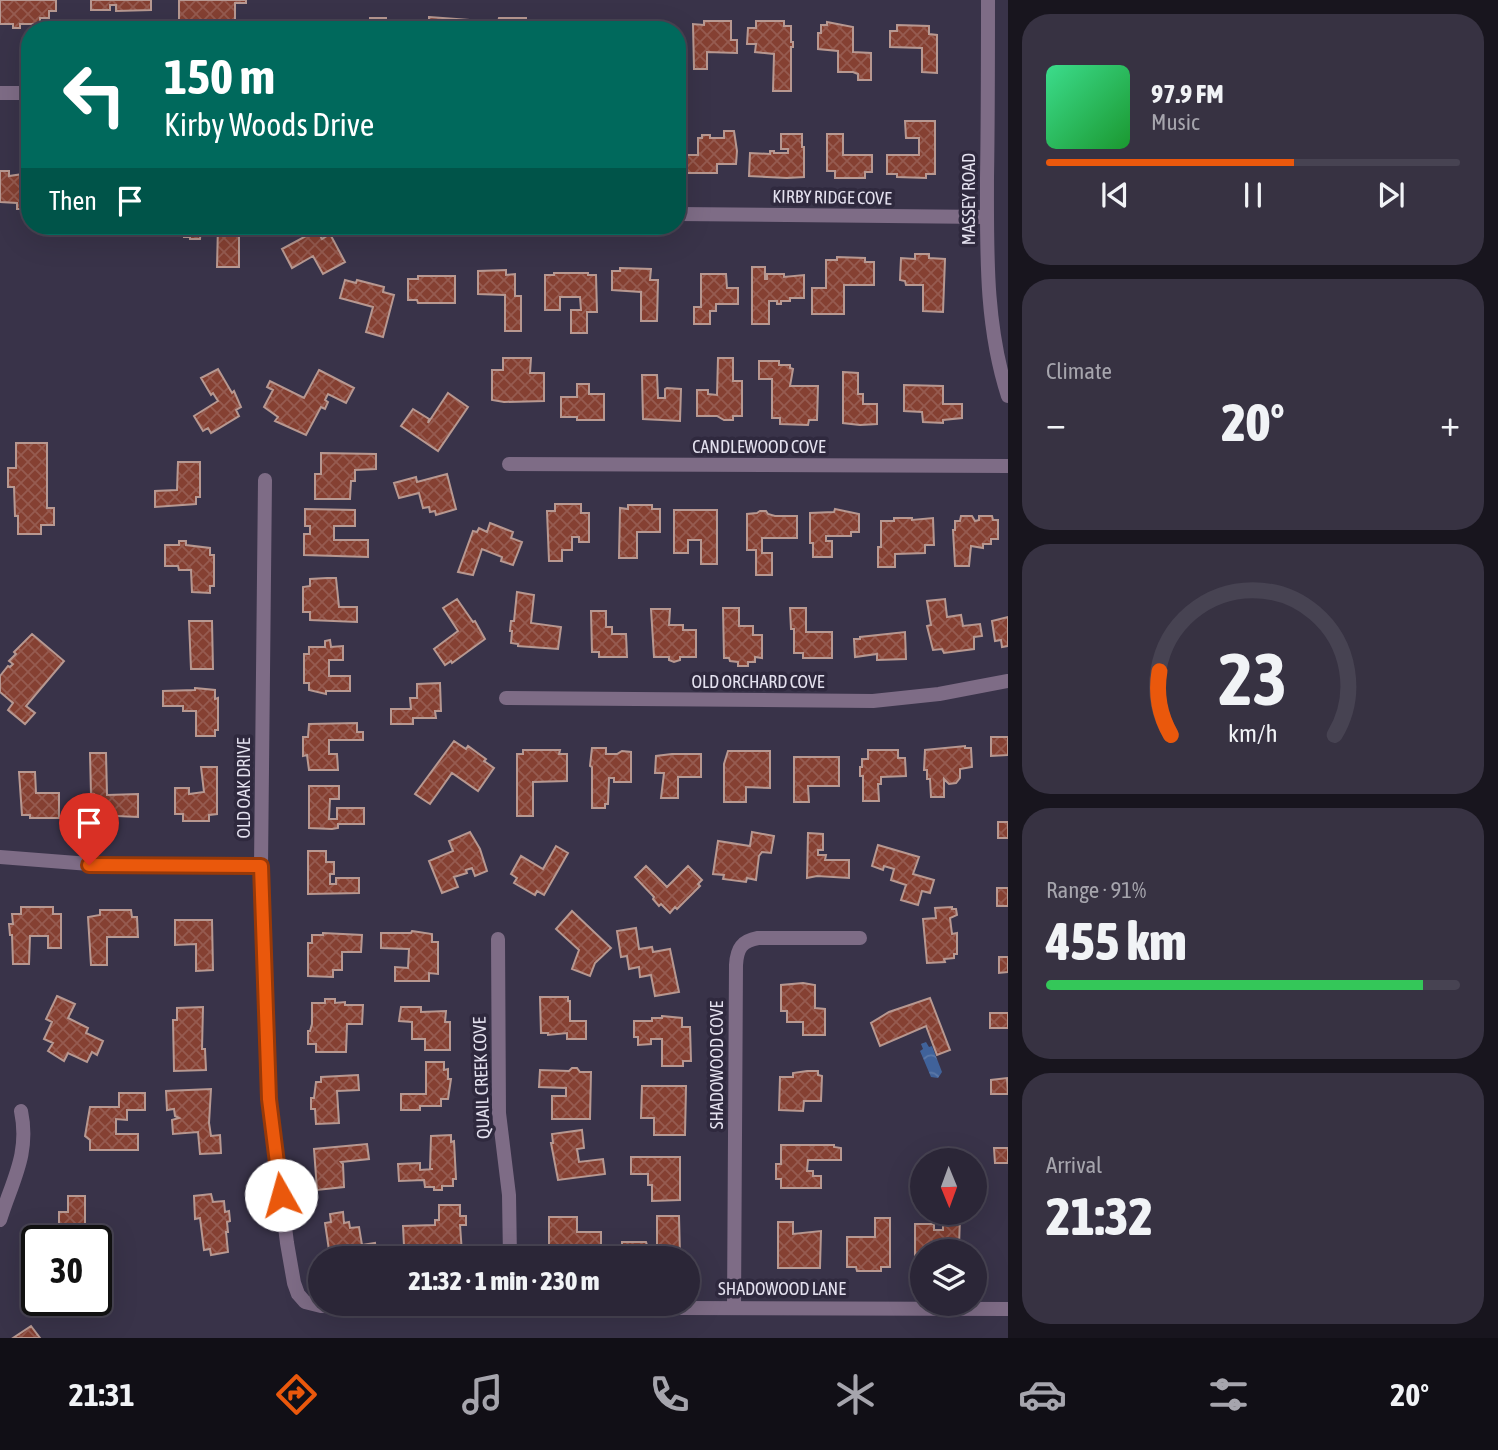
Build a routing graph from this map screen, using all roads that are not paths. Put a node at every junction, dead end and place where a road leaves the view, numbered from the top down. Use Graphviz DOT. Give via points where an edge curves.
graph roads {
  1 [pos="988,0"];
  2 [pos="0,93"];
  3 [pos="21,93"];
  4 [pos="686,215"];
  5 [pos="987,218"];
  6 [pos="1008,396"];
  7 [pos="509,464"];
  8 [pos="1008,466"];
  9 [pos="265,480"];
  10 [pos="1008,681"];
  11 [pos="506,698"];
  12 [pos="0,856"];
  13 [pos="261,866"];
  14 [pos="860,938"];
  15 [pos="498,939"];
  16 [pos="21,1111"];
  17 [pos="0,1220"];
  18 [pos="510,1246"];
  19 [pos="305,1303"];
  20 [pos="308,1304"];
  21 [pos="700,1307"];
  22 [pos="734,1307"];
  23 [pos="1008,1309"];
  1 -- 5 [label="street, MASSEY ROAD"];
  2 -- 3 [label="street"];
  4 -- 5 [label="street, KIRBY RIDGE COVE"];
  5 -- 6 [label="street, MASSEY ROAD" via="991,325"];
  7 -- 8 [label="street, CANDLEWOOD COVE"];
  9 -- 13 [label="street, OLD OAK DRIVE"];
  10 -- 11 [label="street, OLD ORCHARD COVE" via="873,701"];
  12 -- 13 [label="street" via="115,866"];
  13 -- 19 [label="street, OLD OAK DRIVE" via="269,1099 287,1244 294,1283"];
  14 -- 22 [label="street, SHADOWOOD COVE" via="758,938 739,948"];
  15 -- 18 [label="street, QUAIL CREEK COVE" via="499,1112"];
  16 -- 17 [label="street" via="24,1148"];
  19 -- 20 [label="street, SHADOWOOD LANE"];
  21 -- 22 [label="street, SHADOWOOD LANE"];
  22 -- 23 [label="street, SHADOWOOD LANE"];
}
